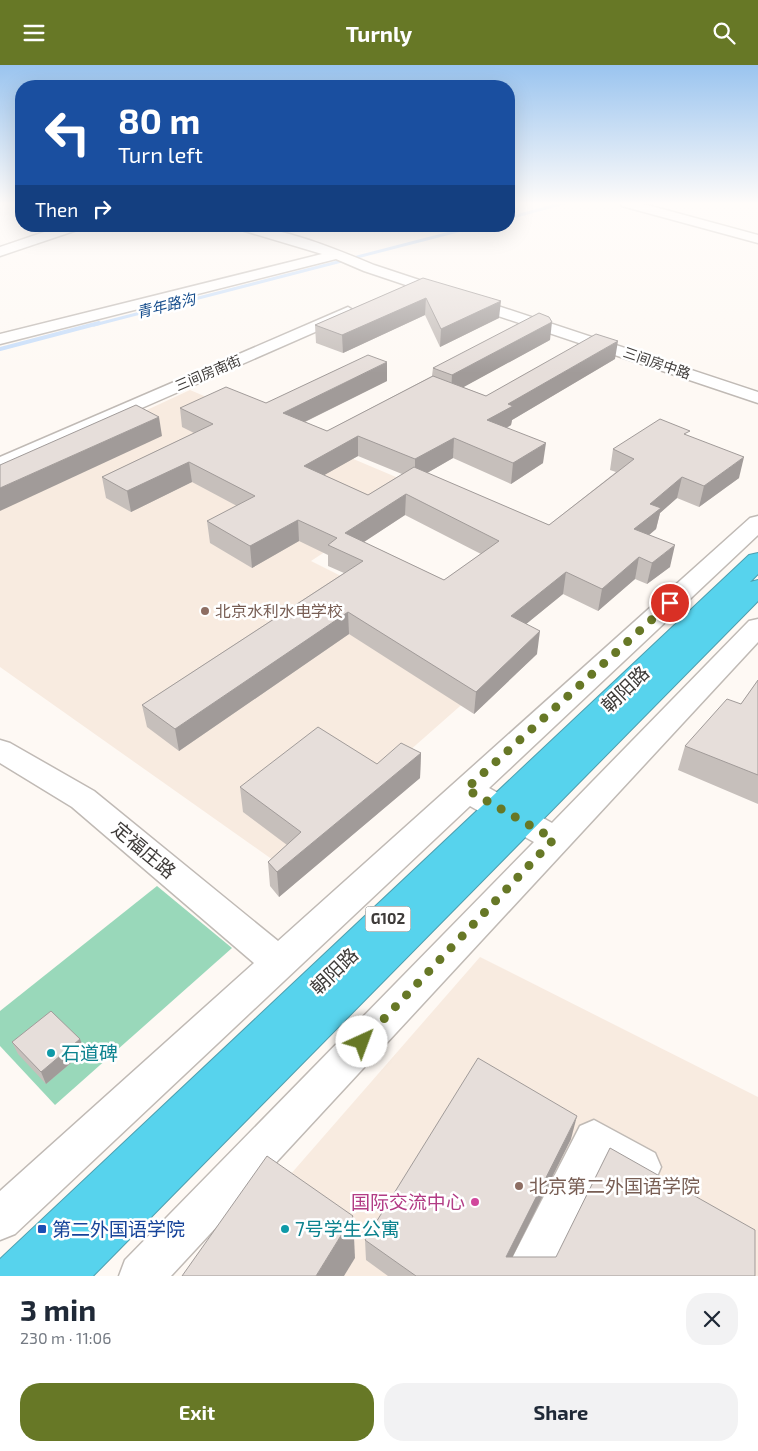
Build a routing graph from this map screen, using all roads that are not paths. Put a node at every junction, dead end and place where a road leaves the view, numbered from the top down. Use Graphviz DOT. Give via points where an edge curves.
graph roads {
  1 [pos="320,260"];
  2 [pos="348,260"];
  3 [pos="415,283"];
  4 [pos="388,295"];
  5 [pos="362,306"];
  6 [pos="0,339"];
  7 [pos="758,398"];
  8 [pos="0,464"];
  9 [pos="758,523"];
  10 [pos="758,560"];
  11 [pos="758,587"];
  12 [pos="758,627"];
  13 [pos="0,750"];
  14 [pos="466,789"];
  15 [pos="511,815"];
  16 [pos="554,839"];
  17 [pos="278,963"];
  18 [pos="672,1184"];
  19 [pos="0,1219"];
  20 [pos="16,1276"];
  21 [pos="60,1276"];
  22 [pos="141,1276"];
  23 [pos="525,1276"];
  1 -- 6 [label="street"];
  2 -- 3 [label="street, 三间房中路"];
  3 -- 4 [label="street"];
  3 -- 7 [label="street, 三间房中路"];
  5 -- 8 [label="street, 三间房南街"];
  9 -- 14 [label="street, 朝阳路"];
  10 -- 15 [label="highway, 朝阳路 / G102"];
  11 -- 15 [label="highway, 朝阳路 / G102"];
  12 -- 16 [label="street"];
  13 -- 17 [label="street, 定福庄路" via="83,799"];
  14 -- 15 [label="street"];
  14 -- 17 [label="street, 朝阳路"];
  15 -- 16 [label="street"];
  15 -- 20 [label="highway, 朝阳路 / G102"];
  15 -- 21 [label="highway, 朝阳路 / G102"];
  16 -- 22 [label="street"];
  17 -- 19 [label="street, 朝阳路"];
  18 -- 23 [label="street" via="594,1140"];
}
